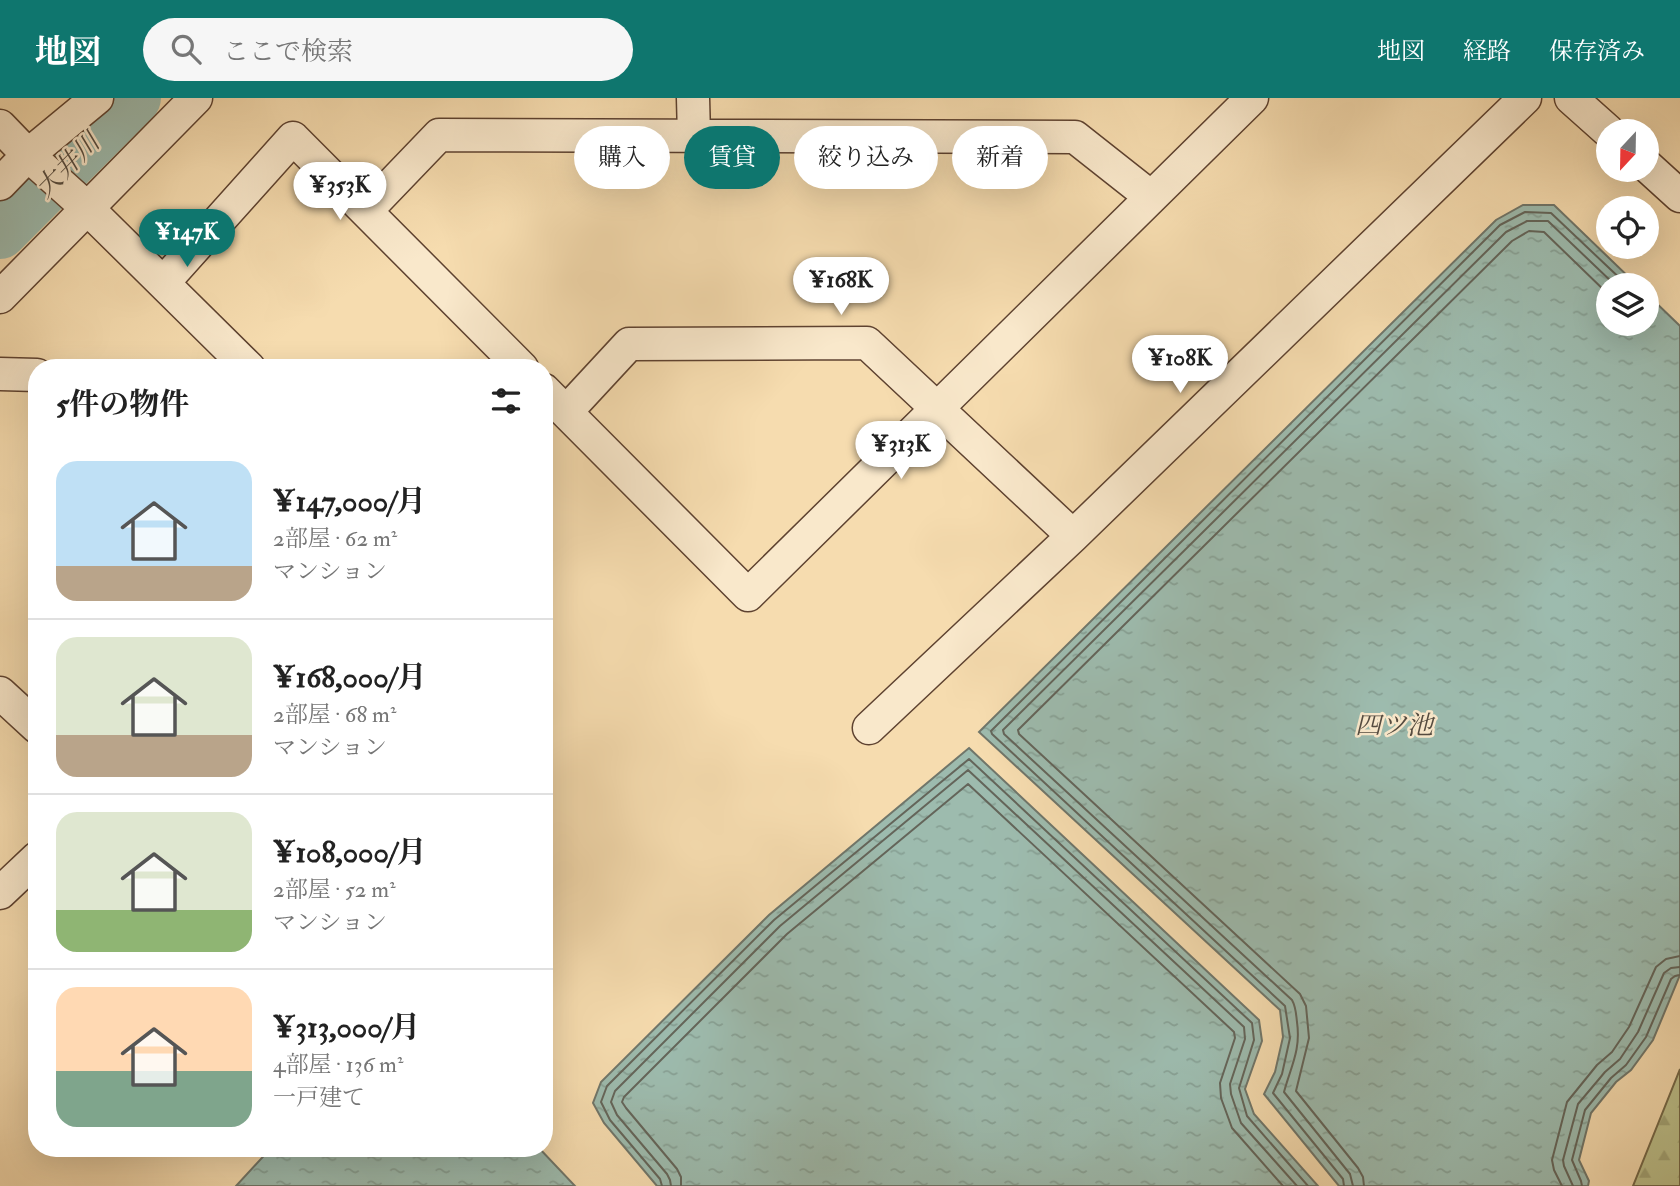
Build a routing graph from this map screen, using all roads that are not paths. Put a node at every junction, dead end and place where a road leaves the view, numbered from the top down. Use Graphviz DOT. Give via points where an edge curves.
graph roads {
  1 [pos="97,98"];
  2 [pos="196,98"];
  3 [pos="693,98"];
  4 [pos="1252,98"];
  5 [pos="1525,98"];
  6 [pos="1571,98"];
  7 [pos="1596,120"];
  8 [pos="0,126"];
  9 [pos="694,126"];
  10 [pos="684,135"];
  11 [pos="780,135"];
  12 [pos="28,155"];
  13 [pos="1659,177"];
  14 [pos="0,184"];
  15 [pos="1680,196"];
  16 [pos="1151,197"];
  17 [pos="88,208"];
  18 [pos="366,211"];
  19 [pos="163,283"];
  20 [pos="0,297"];
  21 [pos="240,359"];
  22 [pos="513,359"];
  23 [pos="0,374"];
  24 [pos="28,374"];
  25 [pos="553,399"];
  26 [pos="937,409"];
  27 [pos="566,412"];
  28 [pos="1073,536"];
  29 [pos="0,693"];
  30 [pos="28,719"];
  31 [pos="869,728"];
  32 [pos="28,865"];
  33 [pos="4,882"];
  1 -- 12 [label="street"];
  2 -- 17 [label="street"];
  3 -- 9 [label="street"];
  4 -- 16 [label="street"];
  5 -- 28 [label="street"];
  6 -- 7 [label="street"];
  8 -- 12 [label="street"];
  10 -- 18 [label="street" via="439,135"];
  11 -- 16 [label="street" via="1075,136"];
  12 -- 14 [label="street"];
  12 -- 17 [label="street"];
  13 -- 15 [label="street"];
  16 -- 26 [label="street"];
  17 -- 19 [label="street"];
  17 -- 20 [label="street"];
  18 -- 19 [label="street" via="293,138"];
  18 -- 22 [label="street"];
  19 -- 21 [label="street"];
  23 -- 24 [label="street"];
  25 -- 27 [label="street"];
  26 -- 27 [label="street" via="867,343 629,344"];
  26 -- 27 [label="street" via="748,595"];
  26 -- 28 [label="street"];
  28 -- 31 [label="street"];
  29 -- 30 [label="street"];
  32 -- 33 [label="street"];
}
